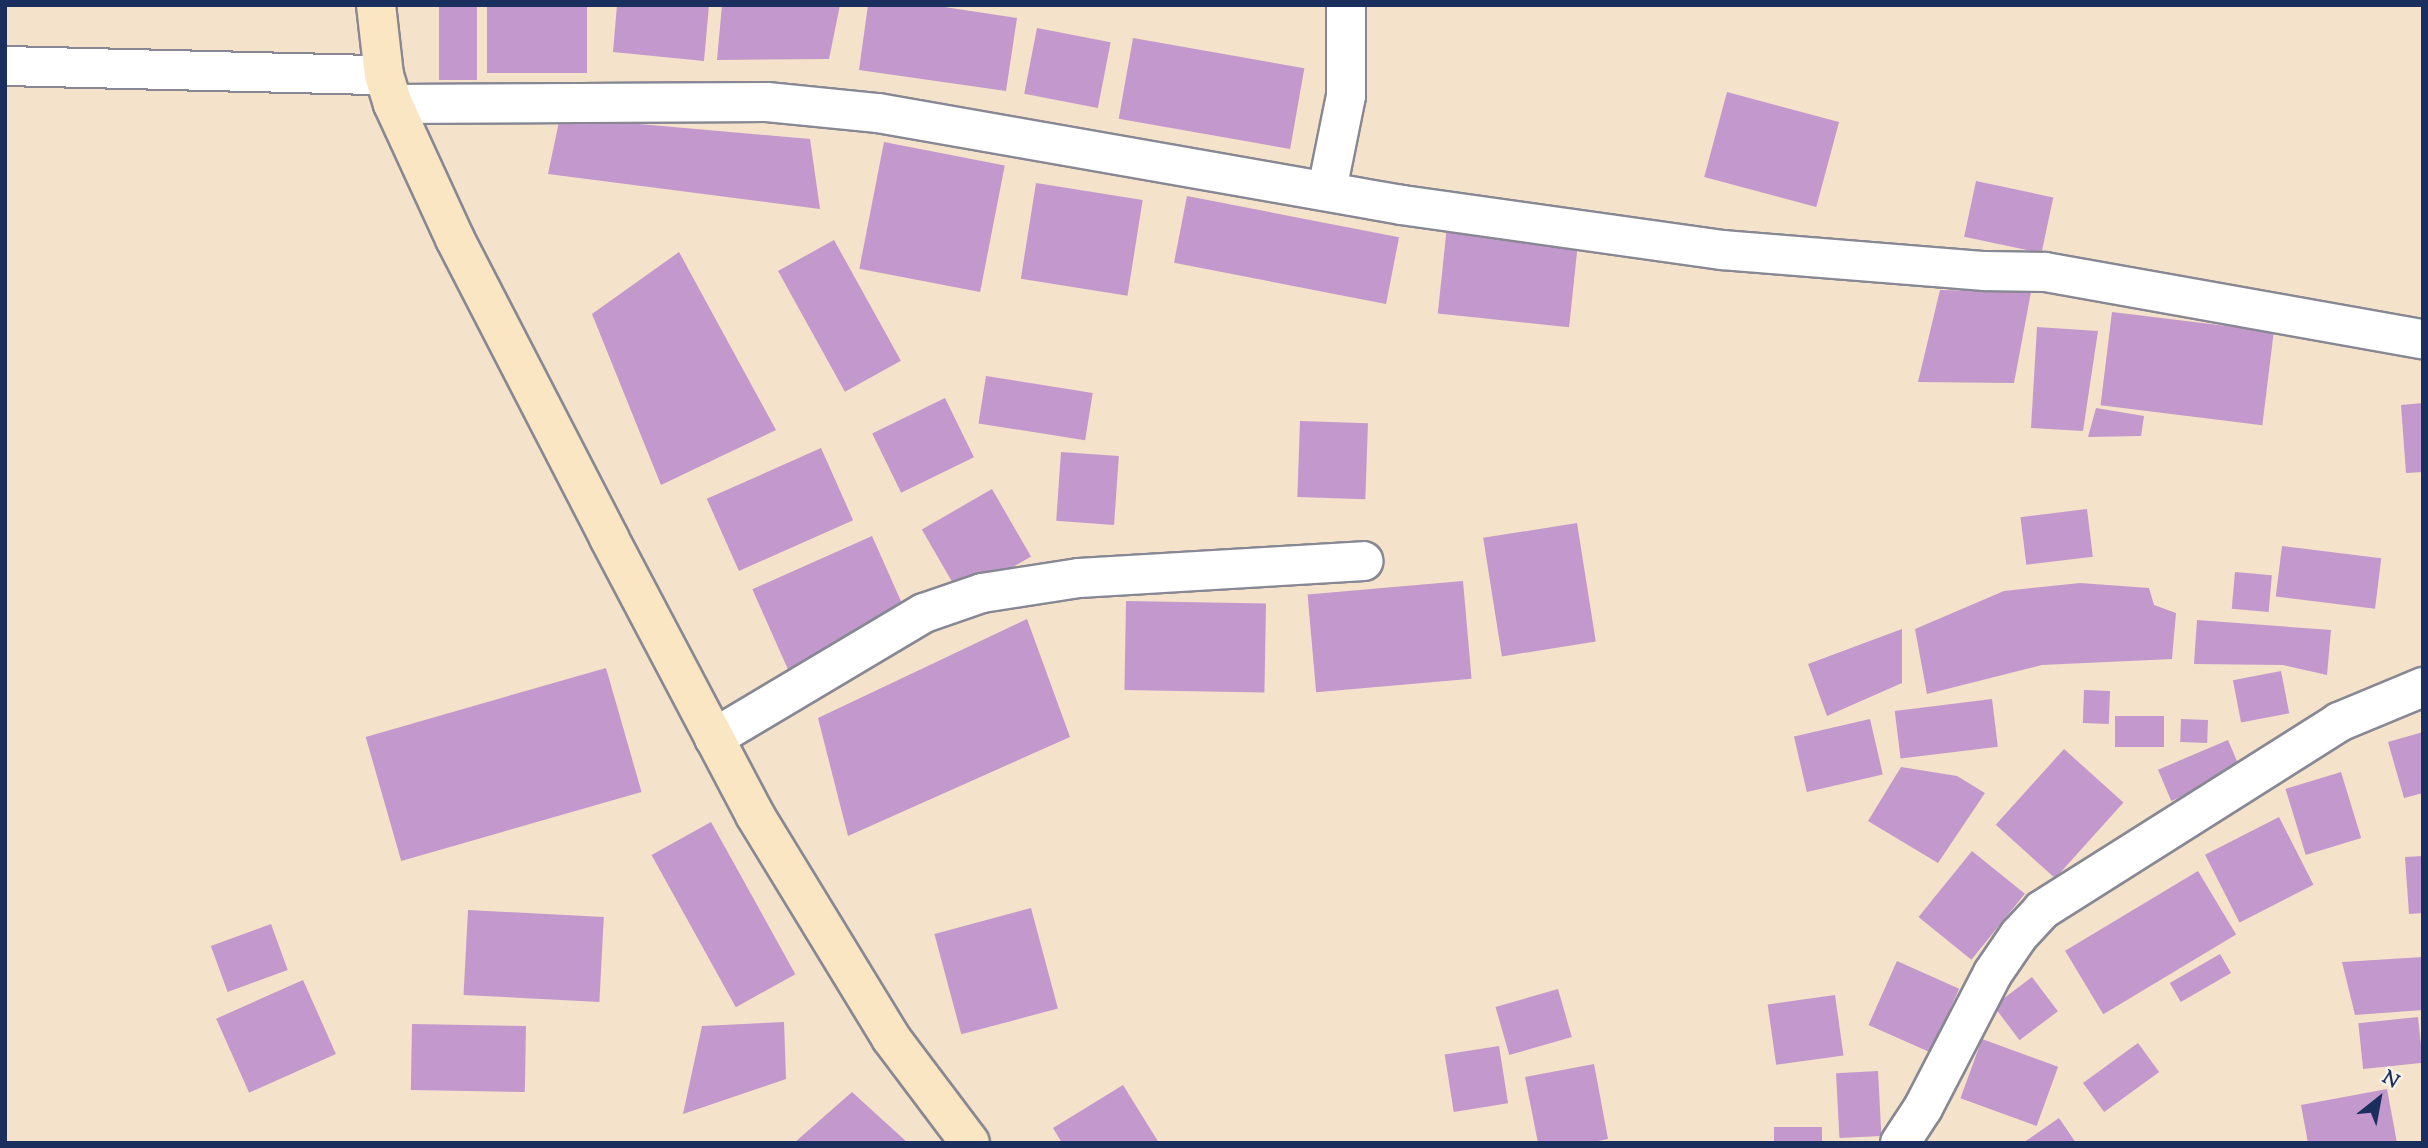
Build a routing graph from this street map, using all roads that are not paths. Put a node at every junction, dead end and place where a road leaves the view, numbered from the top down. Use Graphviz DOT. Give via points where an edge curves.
graph roads {
  1 [pos="376,5"];
  2 [pos="1346,5"];
  3 [pos="5,66"];
  4 [pos="388,90"];
  5 [pos="1327,190"];
  6 [pos="2423,339"];
  7 [pos="1363,561"];
  8 [pos="2423,687"];
  9 [pos="714,738"];
  10 [pos="1906,1141"];
  11 [pos="970,1143"];
  1 -- 4 [label="main road"];
  2 -- 5 [label="street" via="1346,96"];
  3 -- 4 [label="street"];
  4 -- 5 [label="street" via="767,102 878,113"];
  4 -- 9 [label="main road" via="455,239"];
  5 -- 6 [label="street" via="1402,205 1722,250 2045,272"];
  7 -- 9 [label="street" via="1079,578 982,593 924,613"];
  8 -- 10 [label="street" via="2339,722 2042,909 1993,973"];
  9 -- 11 [label="main road" via="754,815 891,1038"];
}
